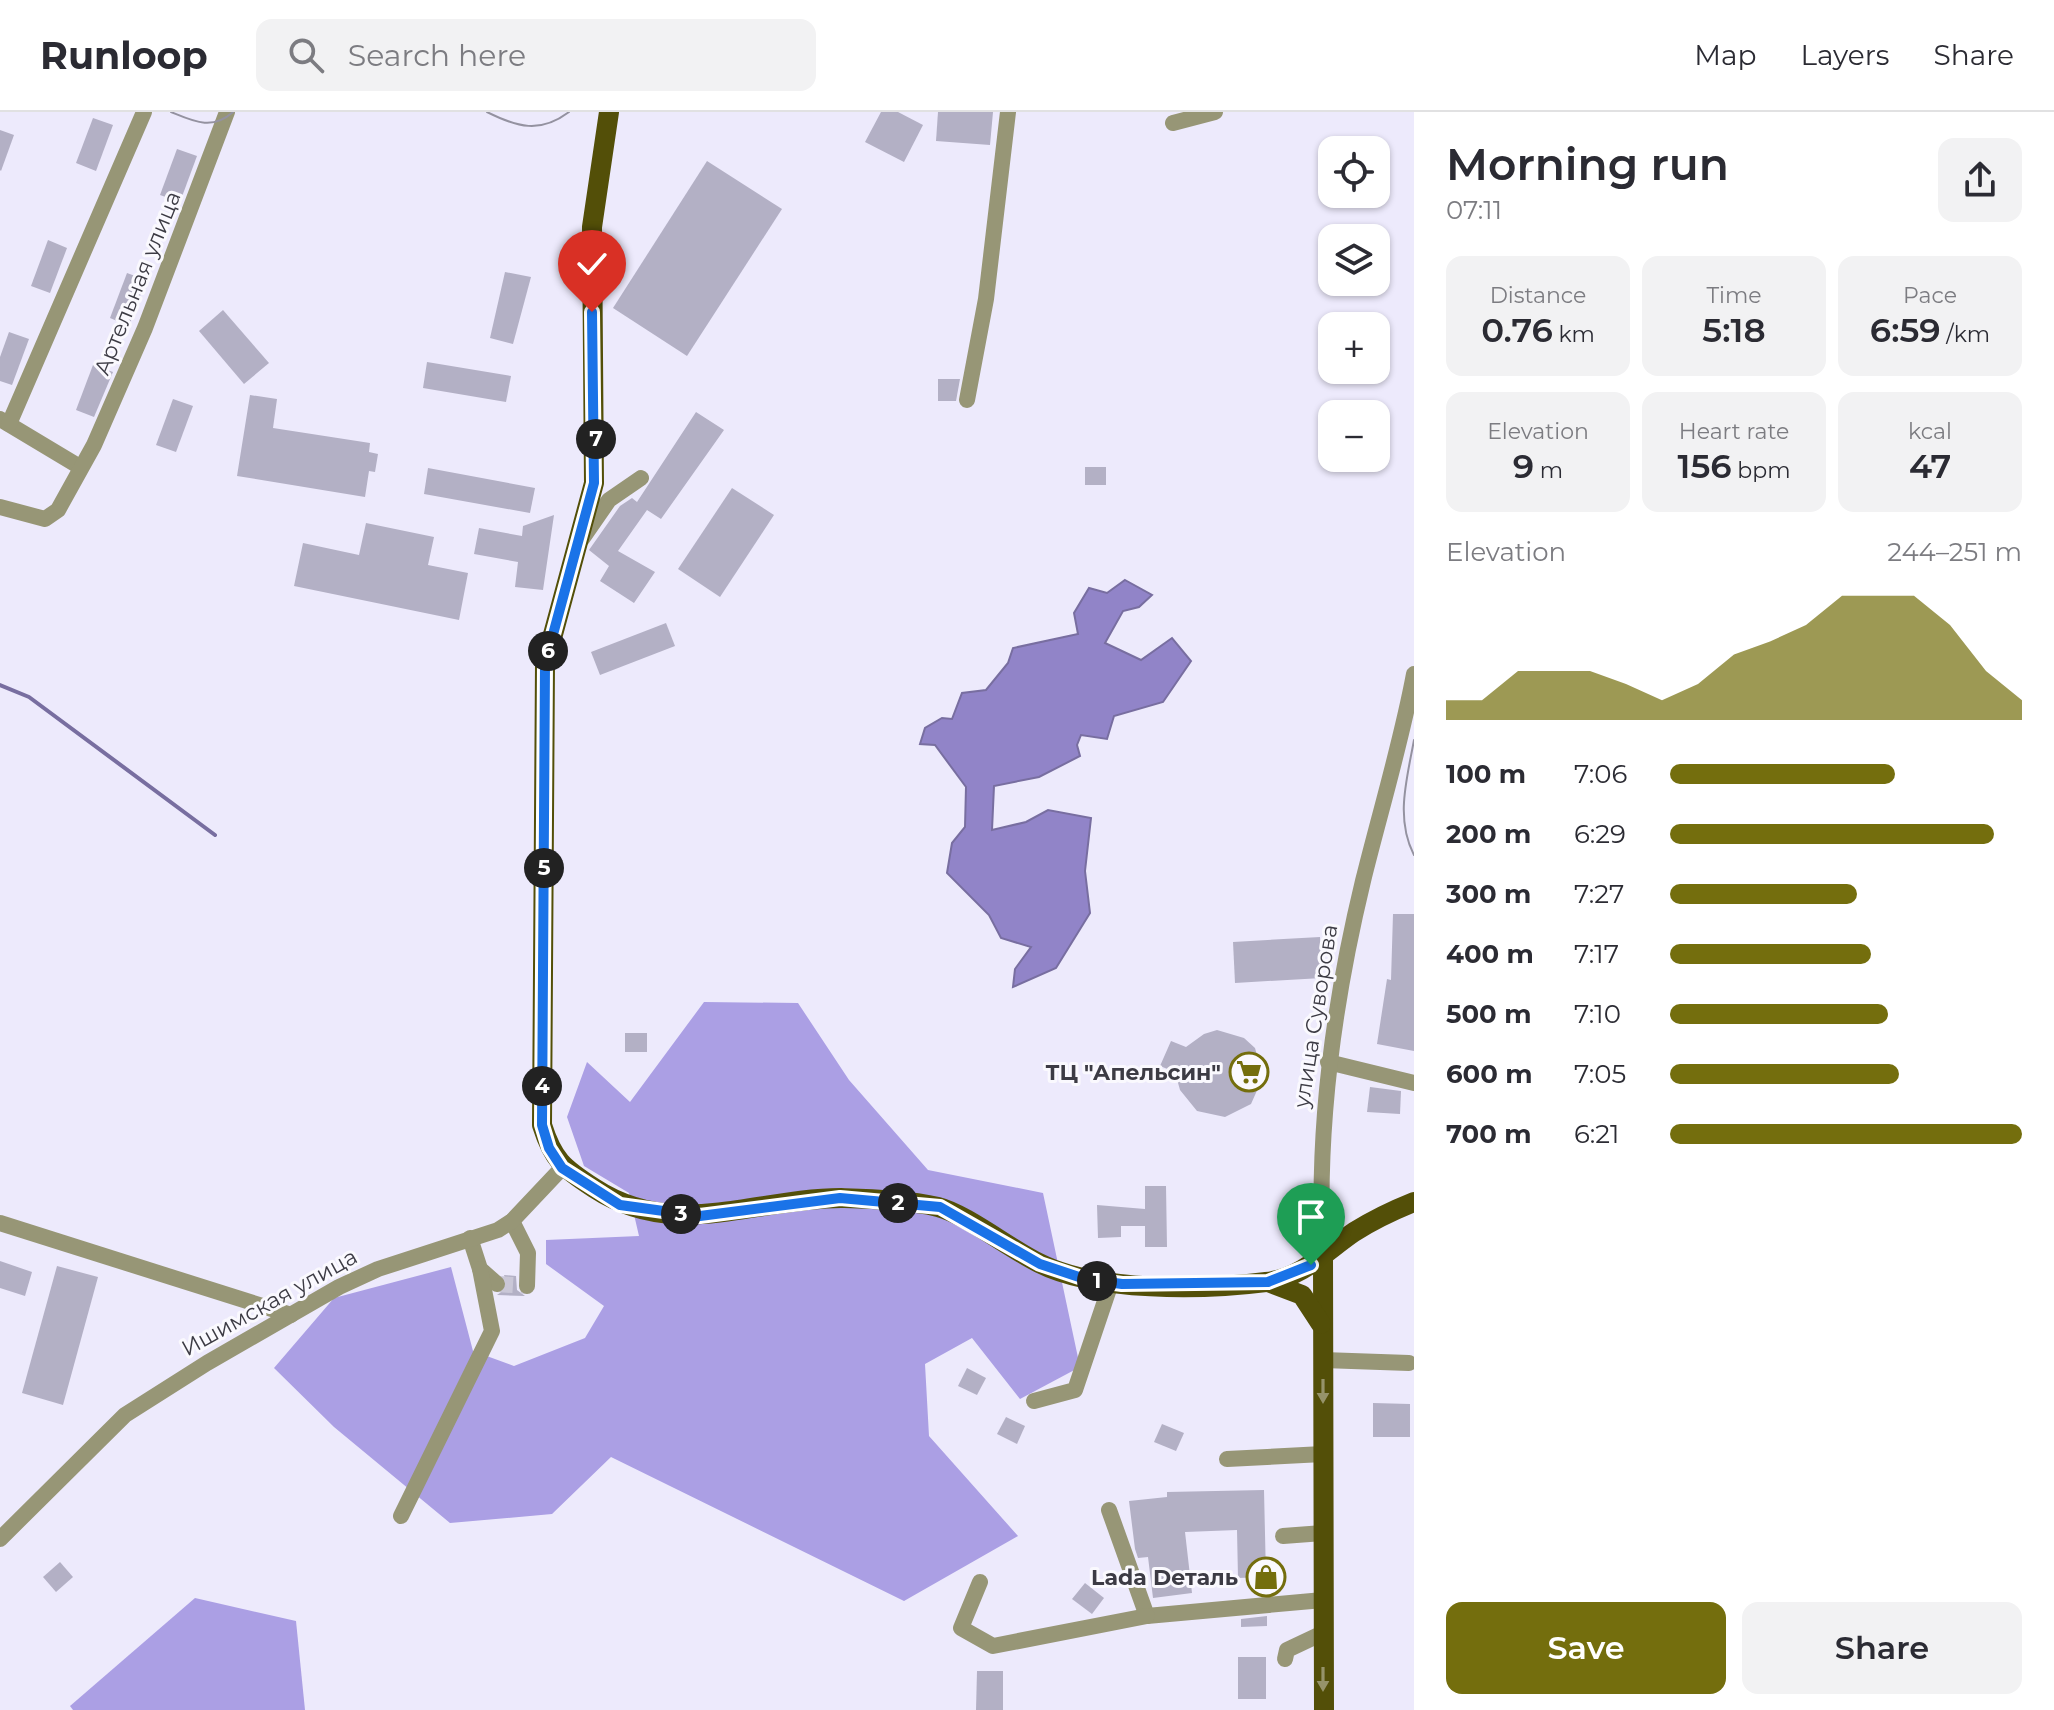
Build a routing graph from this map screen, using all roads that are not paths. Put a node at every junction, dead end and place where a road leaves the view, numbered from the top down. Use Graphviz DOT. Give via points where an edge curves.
graph roads {
  1 [pos="144,112"];
  2 [pos="227,112"];
  3 [pos="609,112"];
  4 [pos="1008,112"];
  5 [pos="1215,112"];
  6 [pos="1173,123"];
  7 [pos="967,400"];
  8 [pos="4,421"];
  9 [pos="80,467"];
  10 [pos="641,478"];
  11 [pos="0,507"];
  12 [pos="577,547"];
  13 [pos="1414,674"];
  14 [pos="1328,1062"];
  15 [pos="1414,1083"];
  16 [pos="562,1168"];
  17 [pos="1414,1202"];
  18 [pos="512,1221"];
  19 [pos="0,1223"];
  20 [pos="470,1238"];
  21 [pos="1323,1257"];
  22 [pos="480,1269"];
  23 [pos="1268,1282"];
  24 [pos="1111,1283"];
  25 [pos="497,1284"];
  26 [pos="527,1286"];
  27 [pos="291,1315"];
  28 [pos="1323,1327"];
  29 [pos="1323,1360"];
  30 [pos="1409,1363"];
  31 [pos="1034,1401"];
  32 [pos="1323,1454"];
  33 [pos="1227,1459"];
  34 [pos="1109,1510"];
  35 [pos="401,1516"];
  36 [pos="1323,1533"];
  37 [pos="1283,1536"];
  38 [pos="0,1539"];
  39 [pos="980,1582"];
  40 [pos="1323,1600"];
  41 [pos="1147,1616"];
  42 [pos="1323,1633"];
  43 [pos="1285,1659"];
  44 [pos="1324,1710"];
  1 -- 8 [label="street"];
  2 -- 9 [label="street, Артельная улица" via="145,328"];
  3 -- 12 [label="main road" via="592,227 594,483"];
  4 -- 7 [label="street" via="986,299"];
  5 -- 6 [label="street"];
  8 -- 9 [label="street"];
  9 -- 11 [label="street, Артельная улица" via="52,516 45,519"];
  10 -- 12 [label="street" via="609,500"];
  12 -- 16 [label="main road" via="545,664 542,1125"];
  13 -- 14 [label="street, улица Суворова" via="1363,882"];
  14 -- 15 [label="street"];
  14 -- 21 [label="street, улица Суворова" via="1322,1116"];
  16 -- 18 [label="street, Ишимская улица"];
  16 -- 24 [label="main road" via="620,1205 700,1216 840,1198 940,1207 1040,1264"];
  17 -- 21 [label="main road" via="1357,1230"];
  18 -- 20 [label="street, Ишимская улица"];
  18 -- 26 [label="street" via="528,1253"];
  19 -- 27 [label="street"];
  20 -- 22 [label="street"];
  20 -- 27 [label="street, Ишимская улица" via="378,1269"];
  21 -- 23 [label="main road"];
  21 -- 28 [label="main road, улица Суворова"];
  22 -- 25 [label="street"];
  22 -- 35 [label="street" via="492,1331"];
  23 -- 24 [label="main road"];
  23 -- 28 [label="main road" via="1302,1295"];
  24 -- 31 [label="street" via="1075,1390"];
  27 -- 38 [label="street, Ишимская улица" via="125,1415"];
  28 -- 29 [label="main road, улица Суворова"];
  29 -- 30 [label="street"];
  29 -- 32 [label="main road, улица Суворова, one-way"];
  32 -- 33 [label="street"];
  32 -- 36 [label="main road, улица Суворова"];
  34 -- 41 [label="street"];
  36 -- 37 [label="street"];
  36 -- 40 [label="main road, улица Суворова"];
  39 -- 41 [label="street" via="961,1628 993,1646"];
  40 -- 41 [label="street"];
  40 -- 42 [label="main road, улица Суворова"];
  42 -- 43 [label="street" via="1287,1650"];
  42 -- 44 [label="main road, улица Суворова, one-way"];
}
